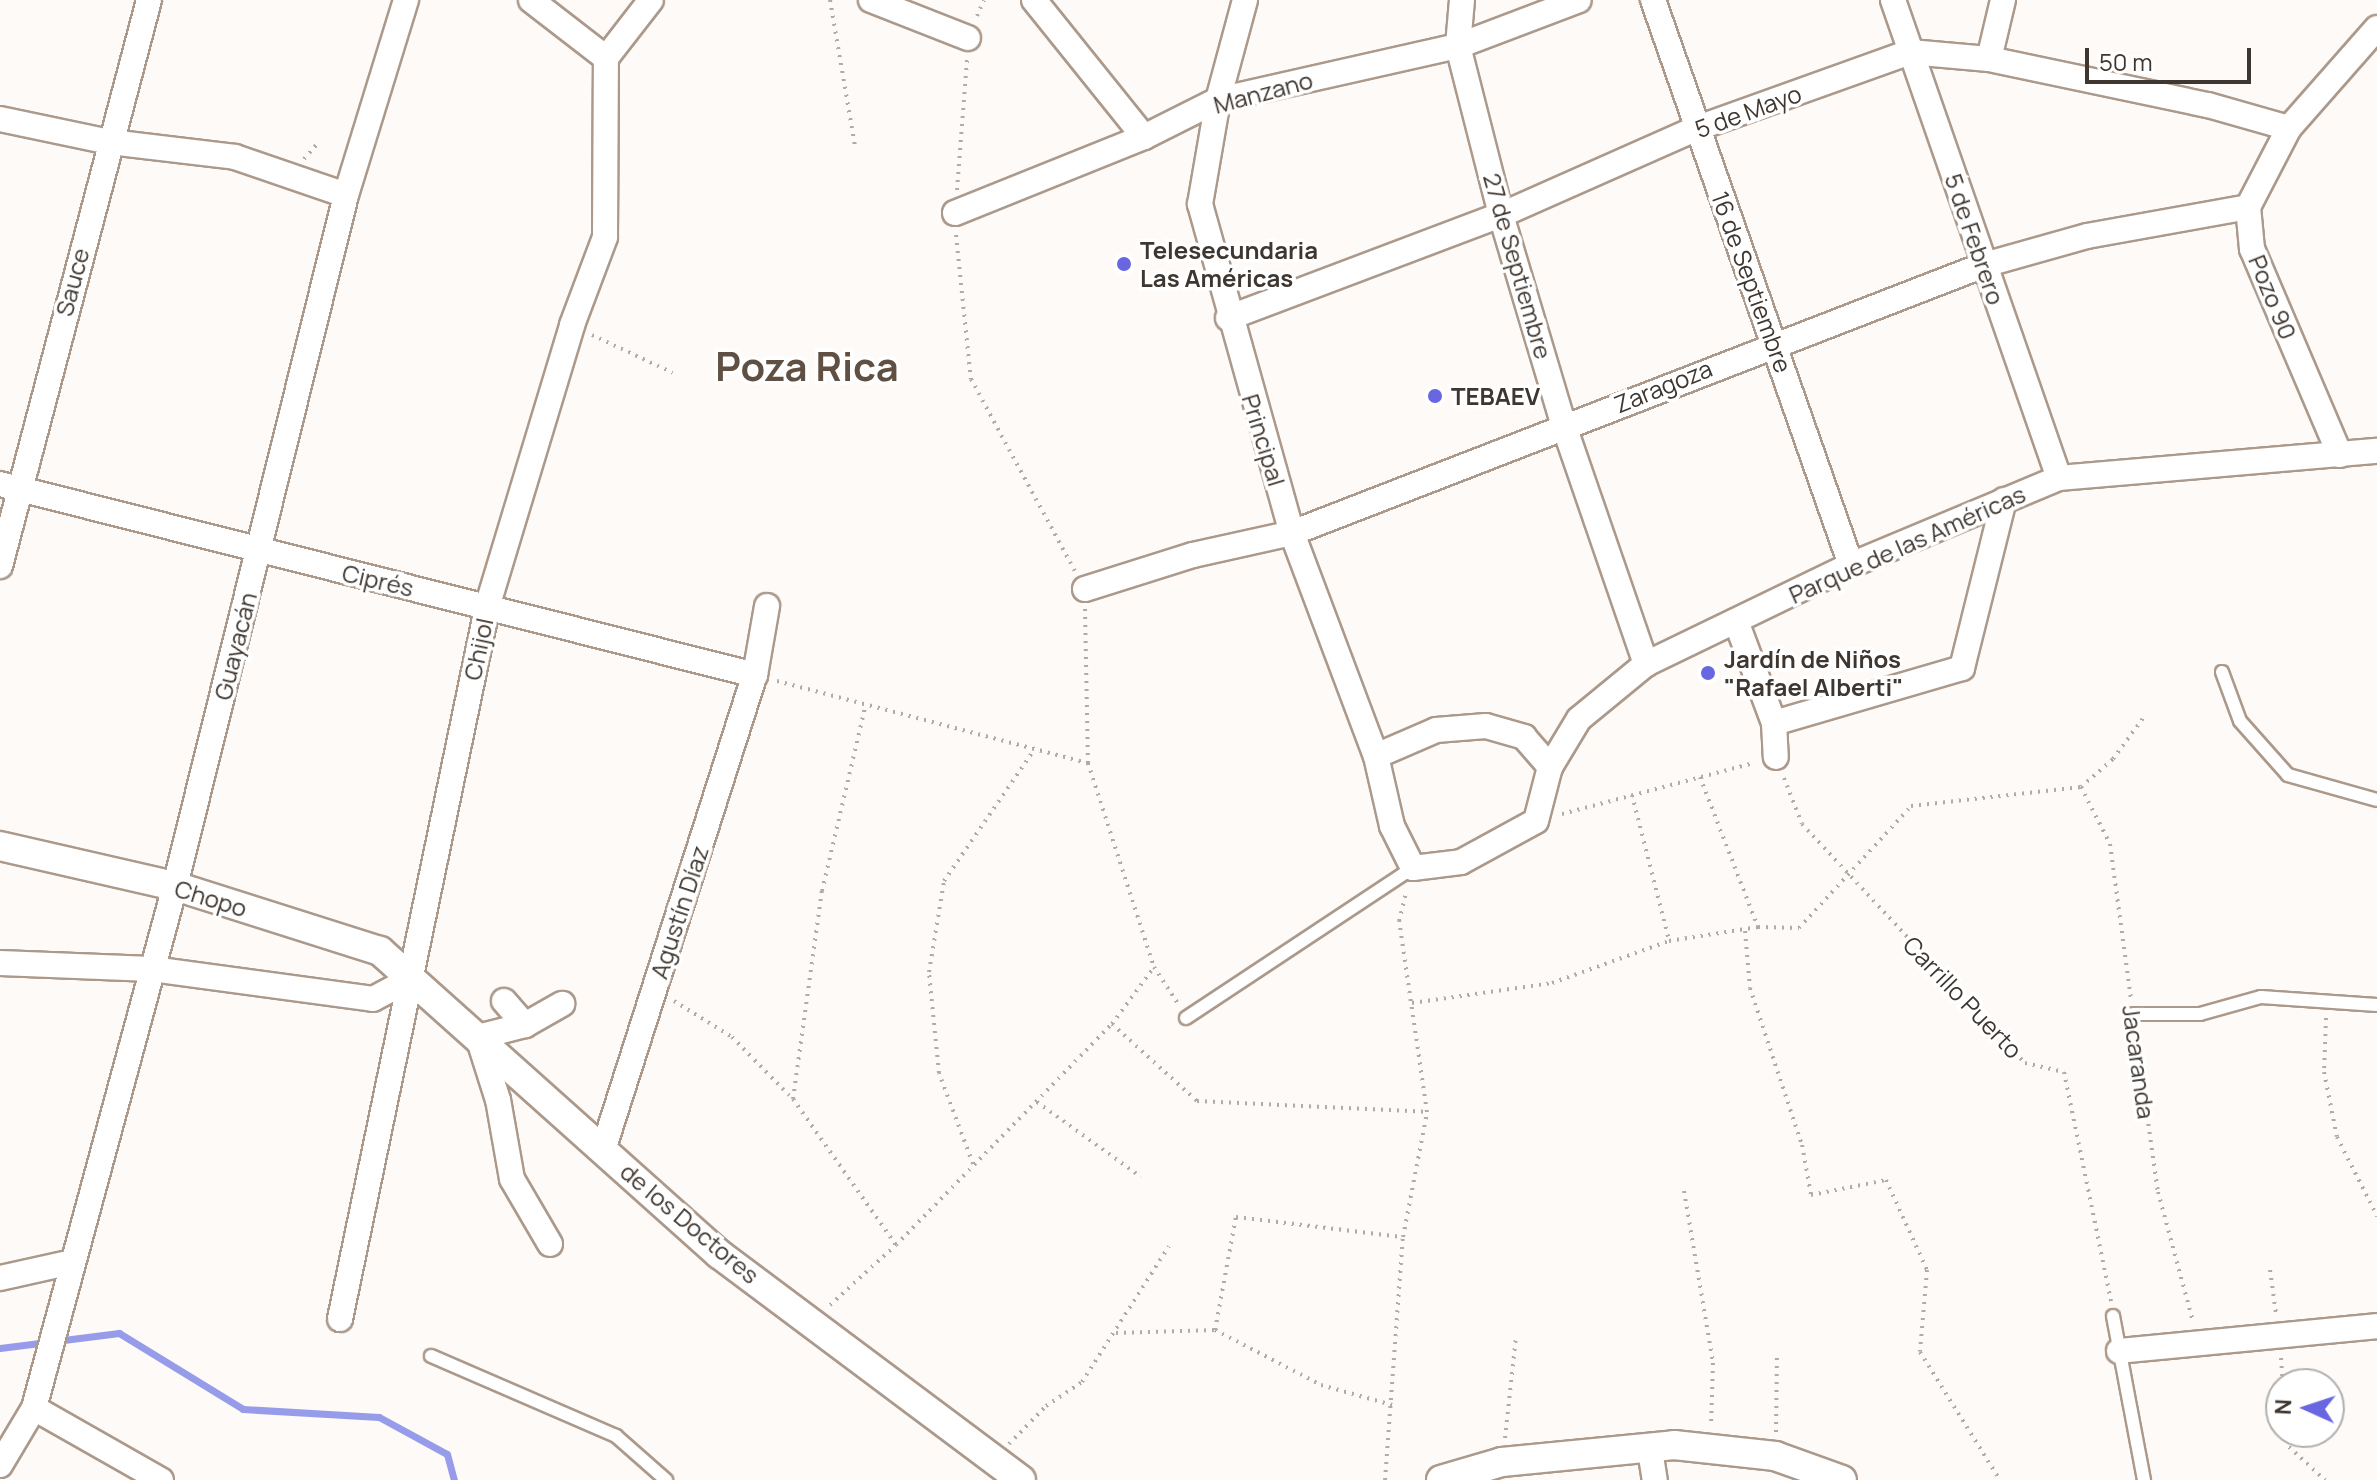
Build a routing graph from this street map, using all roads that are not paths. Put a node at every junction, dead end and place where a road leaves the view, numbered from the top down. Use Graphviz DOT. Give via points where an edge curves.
graph roads {
  1 [pos="149,0"];
  2 [pos="406,0"];
  3 [pos="531,0"];
  4 [pos="871,0"];
  5 [pos="1034,0"];
  6 [pos="1245,0"];
  7 [pos="1462,0"];
  8 [pos="1579,0"];
  9 [pos="1653,0"];
  10 [pos="1893,0"];
  11 [pos="2003,0"];
  12 [pos="652,2"];
  13 [pos="2377,28"];
  14 [pos="968,38"];
  15 [pos="1458,46"];
  16 [pos="1910,52"];
  17 [pos="606,58"];
  18 [pos="1989,59"];
  19 [pos="1218,100"];
  20 [pos="0,119"];
  21 [pos="2289,128"];
  22 [pos="1695,129"];
  23 [pos="1144,137"];
  24 [pos="110,142"];
  25 [pos="346,195"];
  26 [pos="2248,207"];
  27 [pos="955,213"];
  28 [pos="1501,215"];
  29 [pos="1984,265"];
  30 [pos="1228,318"];
  31 [pos="1776,342"];
  32 [pos="1564,426"];
  33 [pos="2377,451"];
  34 [pos="2340,455"];
  35 [pos="2059,478"];
  36 [pos="8,486"];
  37 [pos="2004,500"];
  38 [pos="1292,533"];
  39 [pos="258,553"];
  40 [pos="1851,565"];
  41 [pos="0,566"];
  42 [pos="1085,589"];
  43 [pos="488,604"];
  44 [pos="767,606"];
  45 [pos="1736,621"];
  46 [pos="1646,664"];
  47 [pos="2222,672"];
  48 [pos="755,675"];
  49 [pos="1774,723"];
  50 [pos="1376,756"];
  51 [pos="1776,757"];
  52 [pos="1550,767"];
  53 [pos="2377,800"];
  54 [pos="0,846"];
  55 [pos="1413,868"];
  56 [pos="175,886"];
  57 [pos="0,963"];
  58 [pos="152,969"];
  59 [pos="407,981"];
  60 [pos="504,1001"];
  61 [pos="562,1004"];
  62 [pos="2377,1005"];
  63 [pos="2133,1014"];
  64 [pos="1186,1018"];
  65 [pos="525,1025"];
  66 [pos="478,1037"];
  67 [pos="603,1150"];
  68 [pos="550,1244"];
  69 [pos="72,1262"];
  70 [pos="0,1278"];
  71 [pos="2113,1316"];
  72 [pos="340,1319"];
  73 [pos="2377,1326"];
  74 [pos="2119,1351"];
  75 [pos="431,1356"];
  76 [pos="34,1408"];
  77 [pos="1650,1450"];
  78 [pos="0,1465"];
  79 [pos="161,1480"];
  80 [pos="666,1480"];
  81 [pos="1021,1480"];
  82 [pos="1441,1480"];
  83 [pos="1655,1480"];
  84 [pos="1842,1480"];
  85 [pos="2144,1480"];
  1 -- 24 [label="street, Sauce"];
  2 -- 25 [label="street, Guayacán"];
  3 -- 17 [label="street"];
  4 -- 14 [label="street"];
  5 -- 23 [label="street"];
  6 -- 19 [label="street, Principal"];
  7 -- 15 [label="street, 27 de Septiembre"];
  8 -- 15 [label="street, Manzano"];
  9 -- 22 [label="street, 16 de Septiembre"];
  10 -- 16 [label="street, 5 de Febrero"];
  11 -- 18 [label="street"];
  12 -- 17 [label="street"];
  13 -- 21 [label="street"];
  15 -- 19 [label="street, Manzano"];
  15 -- 28 [label="street, 27 de Septiembre"];
  16 -- 18 [label="street, 5 de Mayo"];
  16 -- 22 [label="street, 5 de Mayo"];
  16 -- 29 [label="street, 5 de Febrero"];
  17 -- 43 [label="street, Chijol" via="605,237 572,325"];
  18 -- 21 [label="street, 5 de Mayo" via="2208,105"];
  19 -- 23 [label="street, Manzano"];
  19 -- 30 [label="street, Principal" via="1200,204"];
  20 -- 24 [label="street"];
  21 -- 26 [label="street"];
  22 -- 28 [label="street, 5 de Mayo"];
  22 -- 31 [label="street, 16 de Septiembre"];
  23 -- 27 [label="street, Manzano"];
  24 -- 25 [label="street" via="235,157"];
  24 -- 36 [label="street, Sauce"];
  25 -- 39 [label="street, Guayacán"];
  26 -- 29 [label="street, Zaragoza" via="2087,236"];
  26 -- 34 [label="street, Pozo 90" via="2252,249"];
  28 -- 30 [label="street, 5 de Mayo"];
  28 -- 32 [label="street, 27 de Septiembre"];
  29 -- 31 [label="street, Zaragoza"];
  29 -- 35 [label="street, 5 de Febrero"];
  30 -- 38 [label="street, Principal"];
  31 -- 32 [label="street, Zaragoza"];
  31 -- 40 [label="street, 16 de Septiembre"];
  32 -- 38 [label="street, Zaragoza"];
  32 -- 46 [label="street, 27 de Septiembre"];
  33 -- 34 [label="street, Parque de las Américas"];
  34 -- 35 [label="street, Parque de las Américas" via="2161,465"];
  35 -- 37 [label="street, Parque de las Américas"];
  36 -- 39 [label="street, Ciprés"];
  36 -- 41 [label="street, Sauce"];
  37 -- 40 [label="street, Parque de las Américas"];
  37 -- 49 [label="street" via="1962,668"];
  38 -- 42 [label="street, Zaragoza" via="1193,555"];
  38 -- 50 [label="street, Principal"];
  39 -- 43 [label="street, Ciprés"];
  39 -- 56 [label="street, Guayacán"];
  40 -- 45 [label="street, Parque de las Américas"];
  43 -- 48 [label="street, Ciprés"];
  43 -- 59 [label="street, Chijol"];
  44 -- 48 [label="street, Agustín Díaz"];
  45 -- 46 [label="street, Parque de las Américas"];
  45 -- 49 [label="street"];
  46 -- 52 [label="street, Parque de las Américas" via="1579,719"];
  47 -- 53 [label="lane" via="2240,721 2288,775"];
  48 -- 67 [label="street, Agustín Díaz"];
  49 -- 51 [label="street"];
  50 -- 52 [label="street" via="1436,730 1486,726 1524,737"];
  50 -- 55 [label="street, Principal" via="1392,826"];
  52 -- 55 [label="street, Parque de las Américas" via="1536,821 1461,862"];
  54 -- 56 [label="street, Chopo"];
  55 -- 64 [label="lane"];
  56 -- 58 [label="street, Guayacán"];
  56 -- 59 [label="street, Chopo" via="380,951"];
  57 -- 58 [label="street"];
  58 -- 59 [label="street" via="373,999"];
  58 -- 69 [label="street, Guayacán"];
  59 -- 66 [label="street, de los Doctores"];
  59 -- 72 [label="street, Chijol"];
  60 -- 65 [label="street"];
  61 -- 65 [label="street"];
  62 -- 63 [label="lane" via="2261,997 2200,1014"];
  65 -- 66 [label="street"];
  66 -- 67 [label="street, de los Doctores"];
  66 -- 68 [label="street" via="498,1100 512,1179"];
  67 -- 81 [label="street, de los Doctores" via="719,1254"];
  69 -- 70 [label="street"];
  69 -- 76 [label="street, Guayacán"];
  71 -- 74 [label="lane"];
  73 -- 74 [label="street"];
  74 -- 85 [label="lane"];
  75 -- 80 [label="lane" via="616,1436"];
  76 -- 78 [label="street, Guayacán"];
  76 -- 79 [label="street"];
  77 -- 82 [label="street" via="1502,1462"];
  77 -- 83 [label="street"];
  77 -- 84 [label="street" via="1711,1446 1775,1456"];
}
